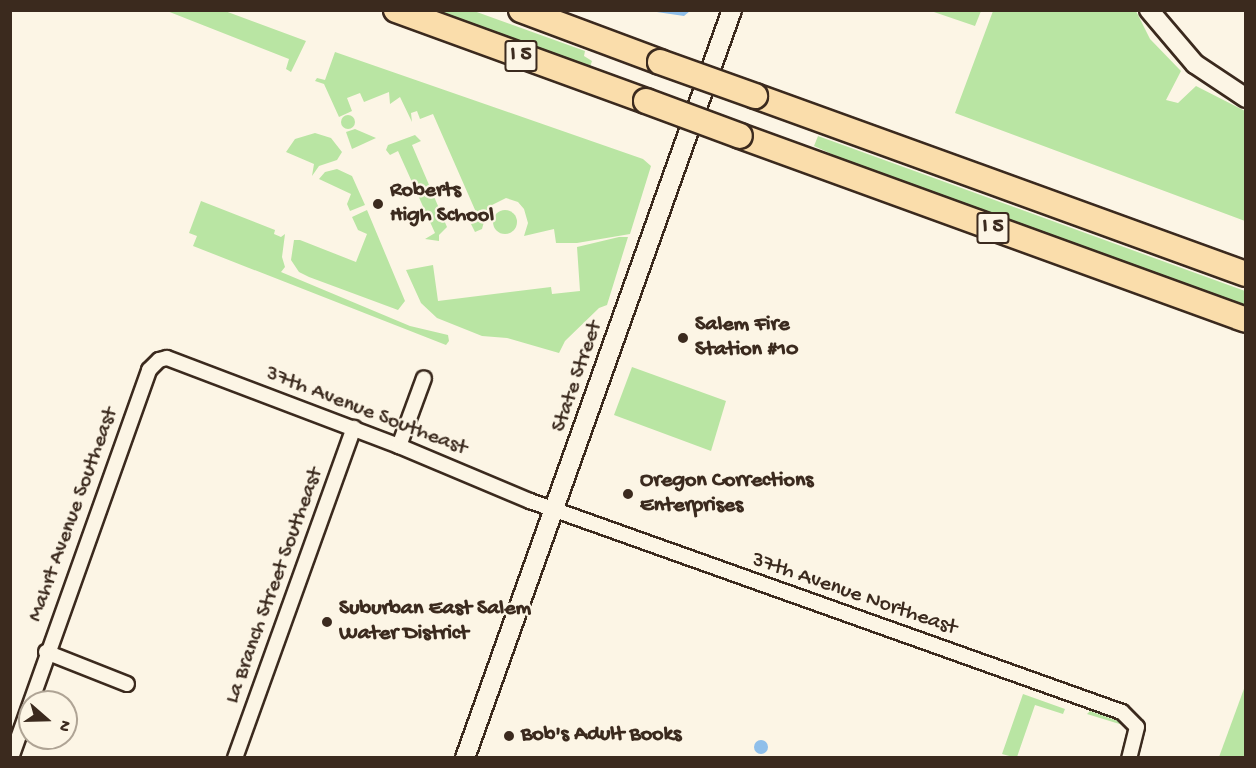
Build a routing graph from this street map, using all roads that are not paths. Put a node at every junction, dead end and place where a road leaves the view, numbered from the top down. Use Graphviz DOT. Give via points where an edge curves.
graph roads {
  1 [pos="396,10"];
  2 [pos="520,10"];
  3 [pos="732,10"];
  4 [pos="1149,10"];
  5 [pos="1245,98"];
  6 [pos="1245,274"];
  7 [pos="1245,320"];
  8 [pos="159,360"];
  9 [pos="424,378"];
  10 [pos="354,428"];
  11 [pos="399,446"];
  12 [pos="556,510"];
  13 [pos="46,652"];
  14 [pos="126,684"];
  15 [pos="11,758"];
  16 [pos="235,758"];
  17 [pos="465,758"];
  18 [pos="1129,758"];
  1 -- 7 [label="highway, I 5, bridge"];
  2 -- 6 [label="highway, I 5, bridge"];
  3 -- 12 [label="main road, State Street"];
  4 -- 5 [label="main road" via="1195,64"];
  8 -- 10 [label="street, 37th Avenue Southeast" via="174,360"];
  8 -- 13 [label="street, Mahrt Avenue Southeast" via="149,370"];
  9 -- 11 [label="street"];
  10 -- 11 [label="street, 37th Avenue Southeast"];
  10 -- 16 [label="street, La Branch Street Southeast"];
  11 -- 12 [label="street, 37th Avenue Southeast"];
  12 -- 17 [label="main road, State Street"];
  12 -- 18 [label="street, 37th Avenue Northeast" via="1122,712 1136,722"];
  13 -- 14 [label="street"];
  13 -- 15 [label="street, Mahrt Avenue Southeast"];
}
